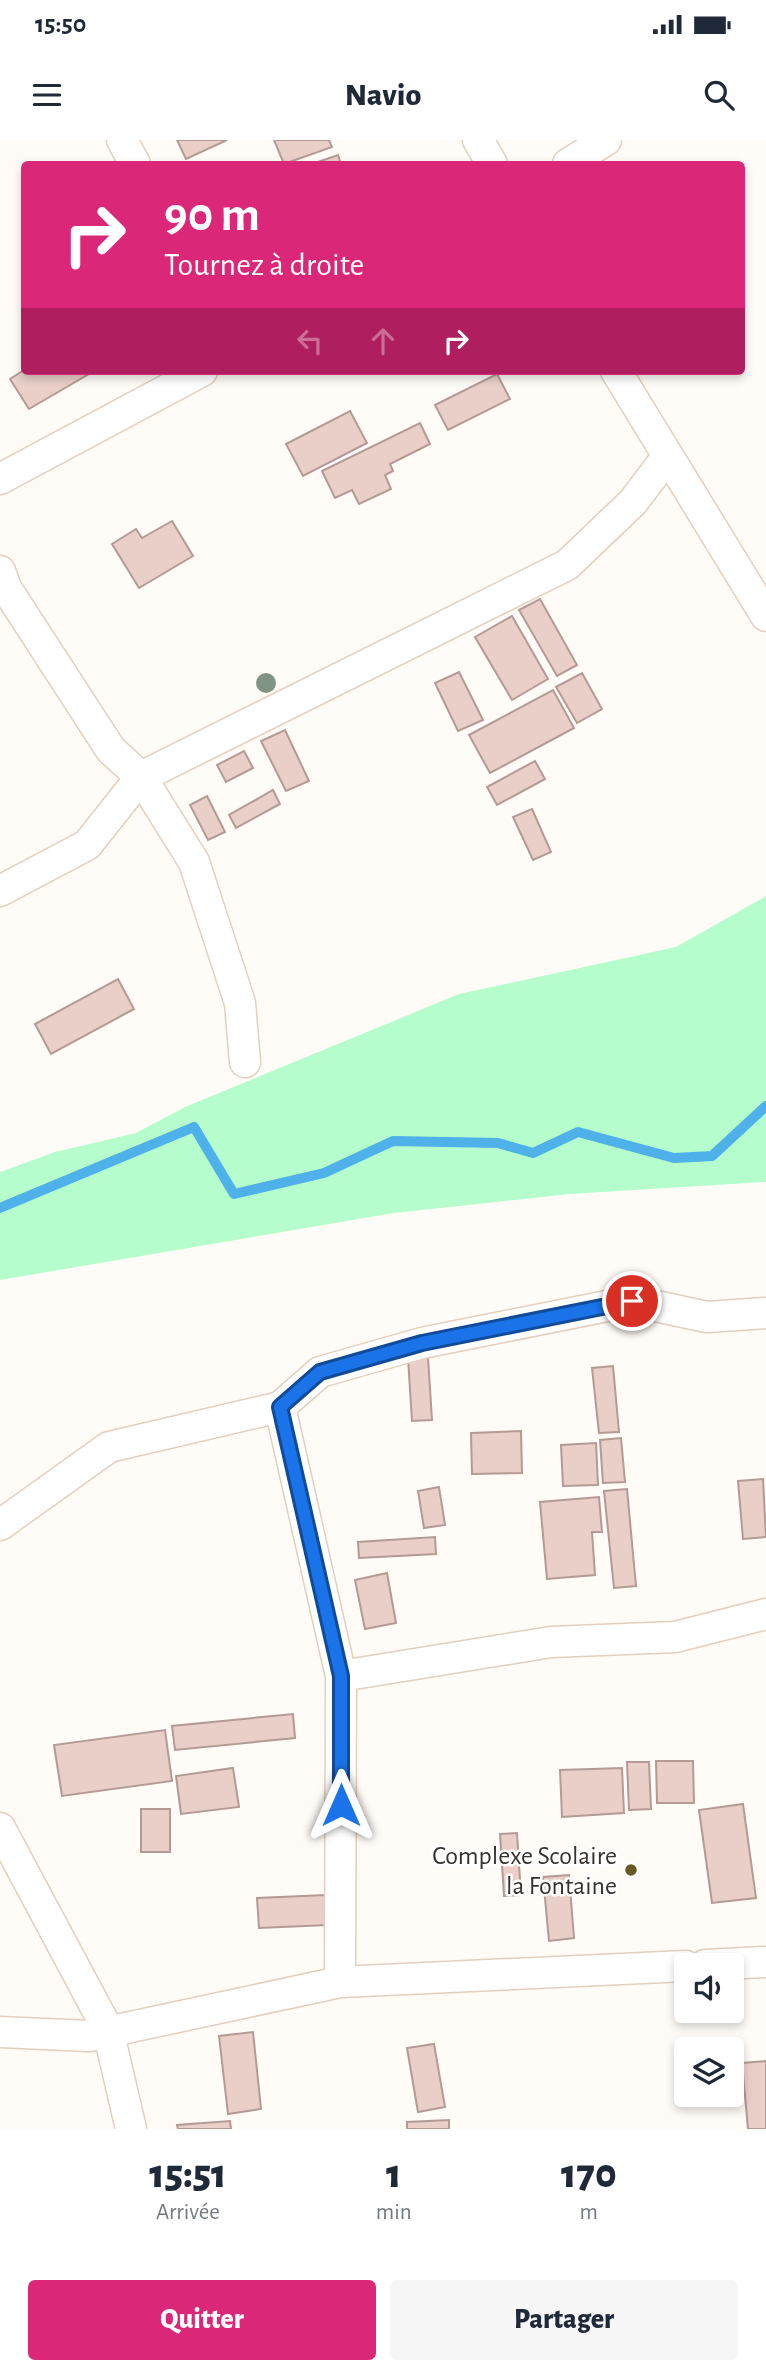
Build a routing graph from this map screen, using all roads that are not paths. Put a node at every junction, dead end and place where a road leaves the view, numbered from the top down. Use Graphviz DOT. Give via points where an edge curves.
graph roads {
  1 [pos="122,140"];
  2 [pos="478,140"];
  3 [pos="606,140"];
  4 [pos="133,161"];
  5 [pos="490,161"];
  6 [pos="573,161"];
  7 [pos="195,375"];
  8 [pos="618,375"];
  9 [pos="667,457"];
  10 [pos="0,479"];
  11 [pos="0,571"];
  12 [pos="766,616"];
  13 [pos="141,777"];
  14 [pos="0,891"];
  15 [pos="244,1062"];
  16 [pos="766,1313"];
  17 [pos="280,1407"];
  18 [pos="0,1525"];
  19 [pos="766,1614"];
  20 [pos="341,1676"];
  21 [pos="0,1828"];
  22 [pos="766,1962"];
  23 [pos="744,1963"];
  24 [pos="674,1967"];
  25 [pos="340,1982"];
  26 [pos="107,2030"];
  27 [pos="0,2032"];
  28 [pos="131,2129"];
  1 -- 4 [label="street"];
  2 -- 5 [label="street"];
  3 -- 6 [label="street"];
  7 -- 10 [label="street"];
  8 -- 9 [label="street"];
  9 -- 12 [label="street"];
  9 -- 13 [label="street" via="633,502 567,565"];
  11 -- 13 [label="street" via="6,589 111,750"];
  13 -- 14 [label="street" via="88,845"];
  13 -- 15 [label="street" via="194,862 240,1003"];
  16 -- 17 [label="street" via="707,1317 632,1301 422,1343 320,1372"];
  17 -- 18 [label="street" via="109,1447"];
  17 -- 20 [label="street"];
  19 -- 20 [label="street" via="675,1637 551,1642"];
  20 -- 25 [label="street"];
  21 -- 26 [label="street"];
  22 -- 23 [label="street"];
  24 -- 25 [label="street"];
  25 -- 26 [label="street"];
  26 -- 27 [label="street" via="89,2036"];
  26 -- 28 [label="street"];
}
